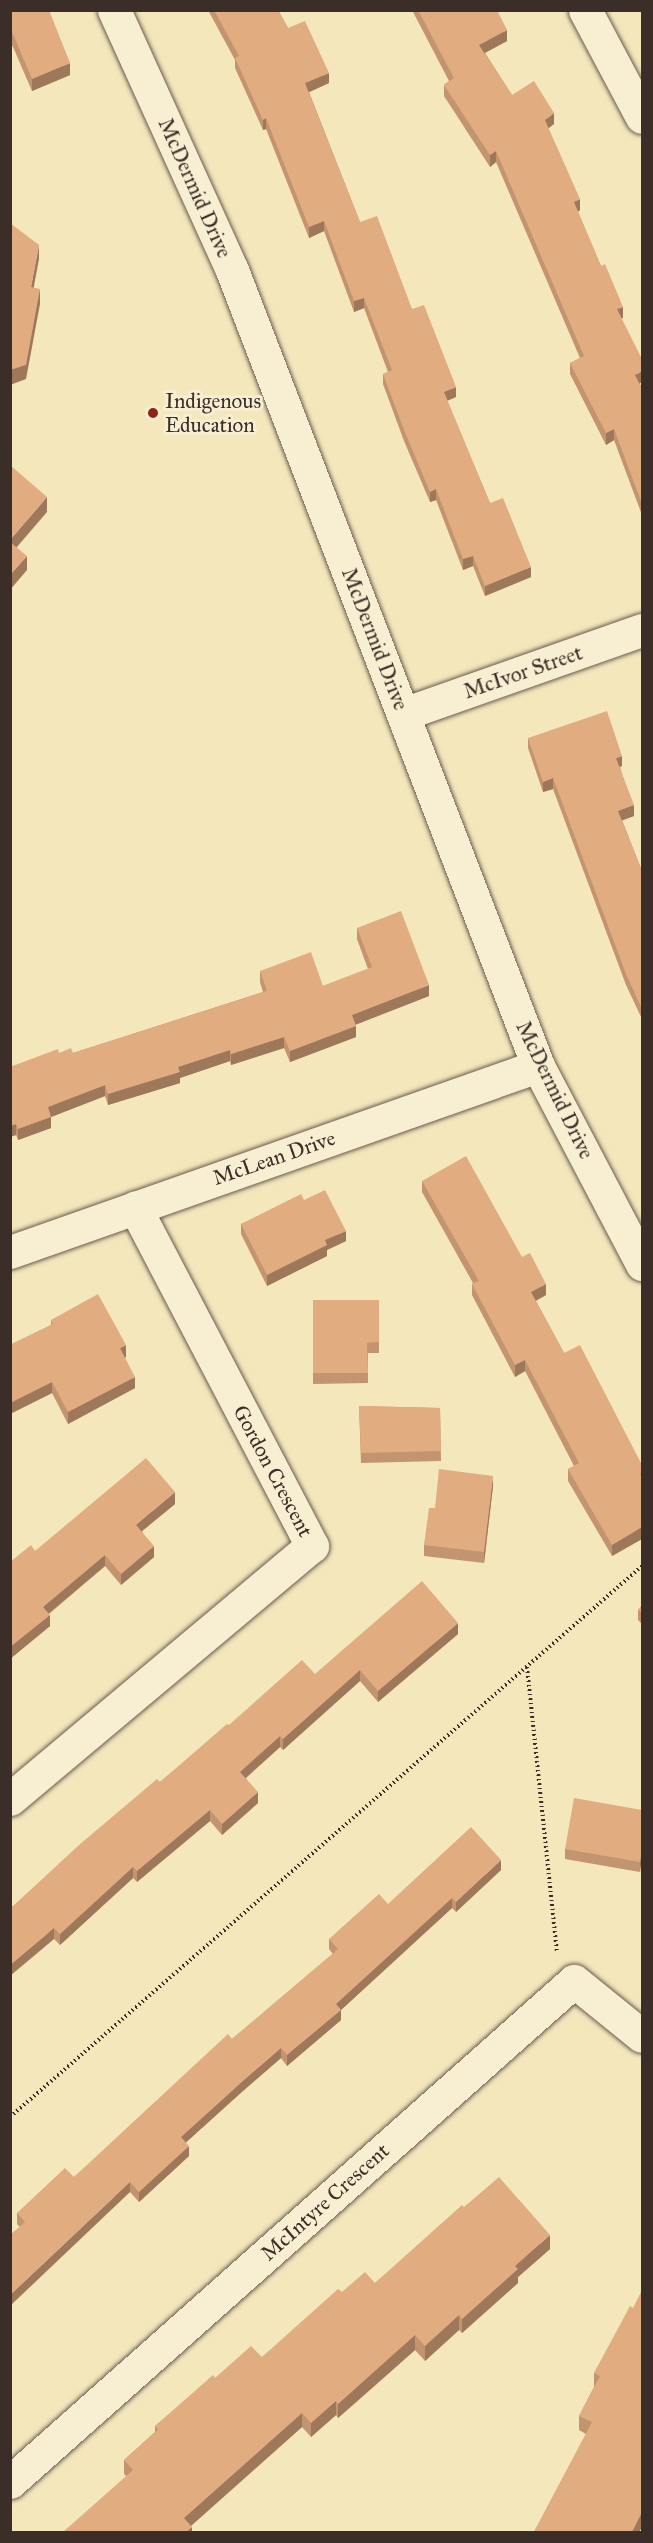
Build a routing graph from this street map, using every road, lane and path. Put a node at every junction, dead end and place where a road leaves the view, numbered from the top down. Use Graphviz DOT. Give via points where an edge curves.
graph roads {
  1 [pos="114,10"];
  2 [pos="585,10"];
  3 [pos="642,117"];
  4 [pos="642,630"];
  5 [pos="404,714"];
  6 [pos="538,1066"];
  7 [pos="135,1207"];
  8 [pos="10,1252"];
  9 [pos="642,1264"];
  10 [pos="642,1566"];
  11 [pos="527,1666"];
  12 [pos="10,1799"];
  13 [pos="561,1992"];
  14 [pos="642,2036"];
  15 [pos="10,2117"];
  16 [pos="10,2482"];
  1 -- 5 [label="street, McDermid Drive" via="232,270"];
  2 -- 3 [label="street"];
  4 -- 5 [label="street, McIvor Street"];
  5 -- 6 [label="street, McDermid Drive"];
  6 -- 7 [label="street, McLean Drive"];
  6 -- 9 [label="street, McDermid Drive"];
  7 -- 8 [label="street, McLean Drive"];
  7 -- 12 [label="street, Gordon Crescent" via="312,1546"];
  10 -- 11 [label="path"];
  11 -- 13 [label="path"];
  11 -- 15 [label="path"];
  13 -- 14 [label="street" via="574,1981"];
  13 -- 16 [label="street, McIntyre Crescent"];
}
